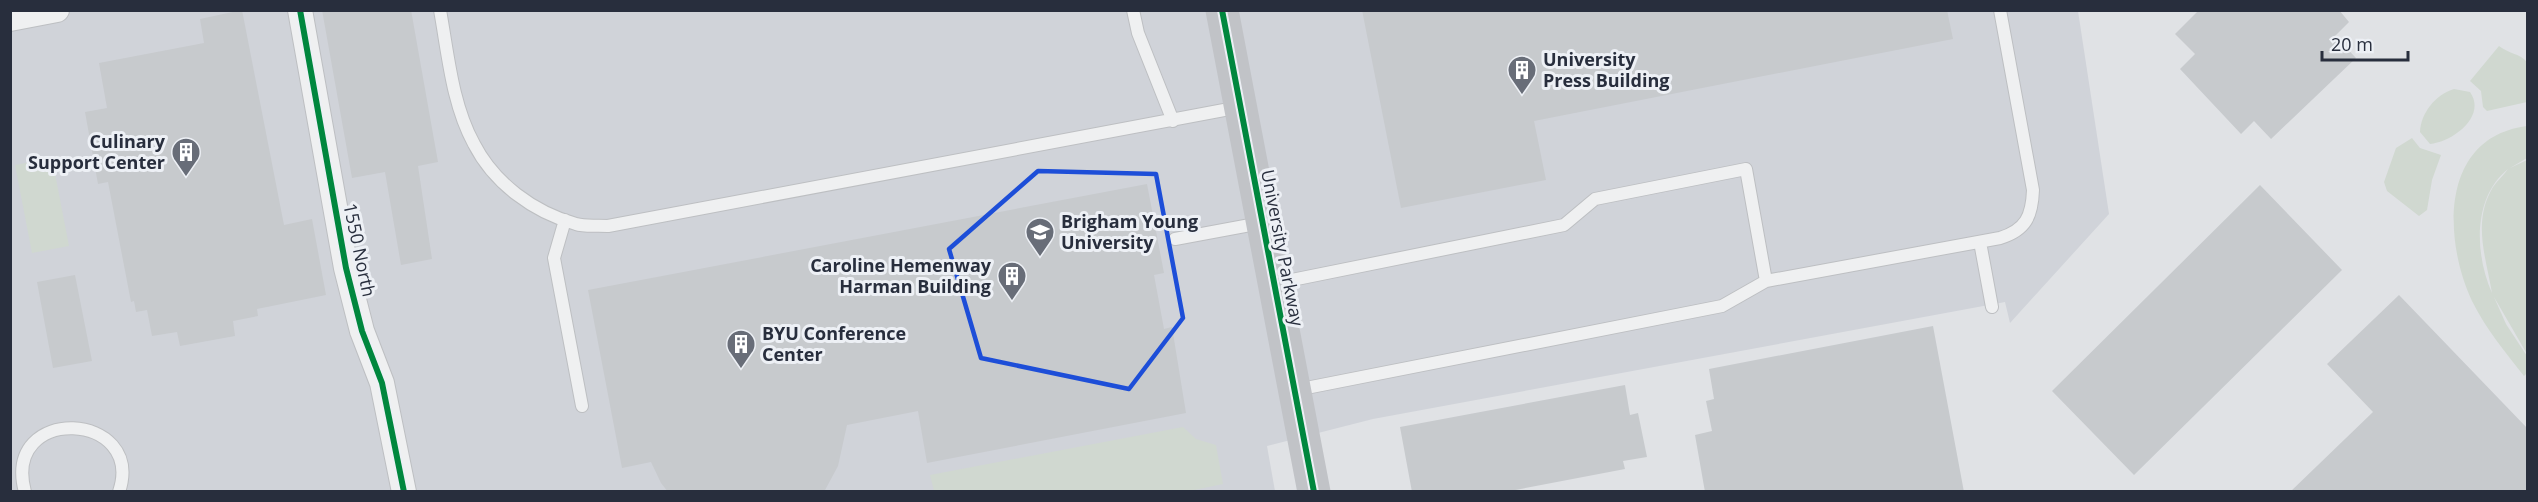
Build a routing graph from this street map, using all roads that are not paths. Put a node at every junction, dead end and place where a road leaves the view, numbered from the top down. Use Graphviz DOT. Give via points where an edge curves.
graph roads {
  1 [pos="57,10"];
  2 [pos="300,10"];
  3 [pos="440,10"];
  4 [pos="1133,10"];
  5 [pos="1222,10"];
  6 [pos="2000,10"];
  7 [pos="10,19"];
  8 [pos="1240,107"];
  9 [pos="1173,121"];
  10 [pos="564,220"];
  11 [pos="1262,222"];
  12 [pos="1175,239"];
  13 [pos="1980,242"];
  14 [pos="1766,281"];
  15 [pos="1274,284"];
  16 [pos="1992,307"];
  17 [pos="1294,390"];
  18 [pos="582,406"];
  19 [pos="25,492"];
  20 [pos="119,492"];
  21 [pos="404,492"];
  22 [pos="1314,492"];
  1 -- 7 [label="street"];
  2 -- 21 [label="street, 1550 North" via="346,268 362,331 382,383"];
  3 -- 10 [label="lane" via="452,76 474,144 511,191"];
  4 -- 9 [label="lane" via="1138,33"];
  5 -- 8 [label="main road, University Parkway"];
  6 -- 13 [label="lane" via="2033,190 2032,204 2026,224 2018,231"];
  8 -- 9 [label="lane"];
  8 -- 11 [label="main road, University Parkway"];
  9 -- 10 [label="lane" via="608,226 578,225"];
  10 -- 18 [label="lane" via="554,258"];
  11 -- 12 [label="lane"];
  11 -- 15 [label="main road, University Parkway"];
  13 -- 14 [label="lane"];
  13 -- 16 [label="lane"];
  14 -- 15 [label="lane" via="1746,169 1595,199 1564,225"];
  14 -- 17 [label="lane" via="1722,306"];
  15 -- 17 [label="main road, University Parkway"];
  17 -- 22 [label="main road, University Parkway"];
  19 -- 20 [label="lane" via="23,465 30,448 57,428 74,426 91,430 117,453 122,469"];
}
